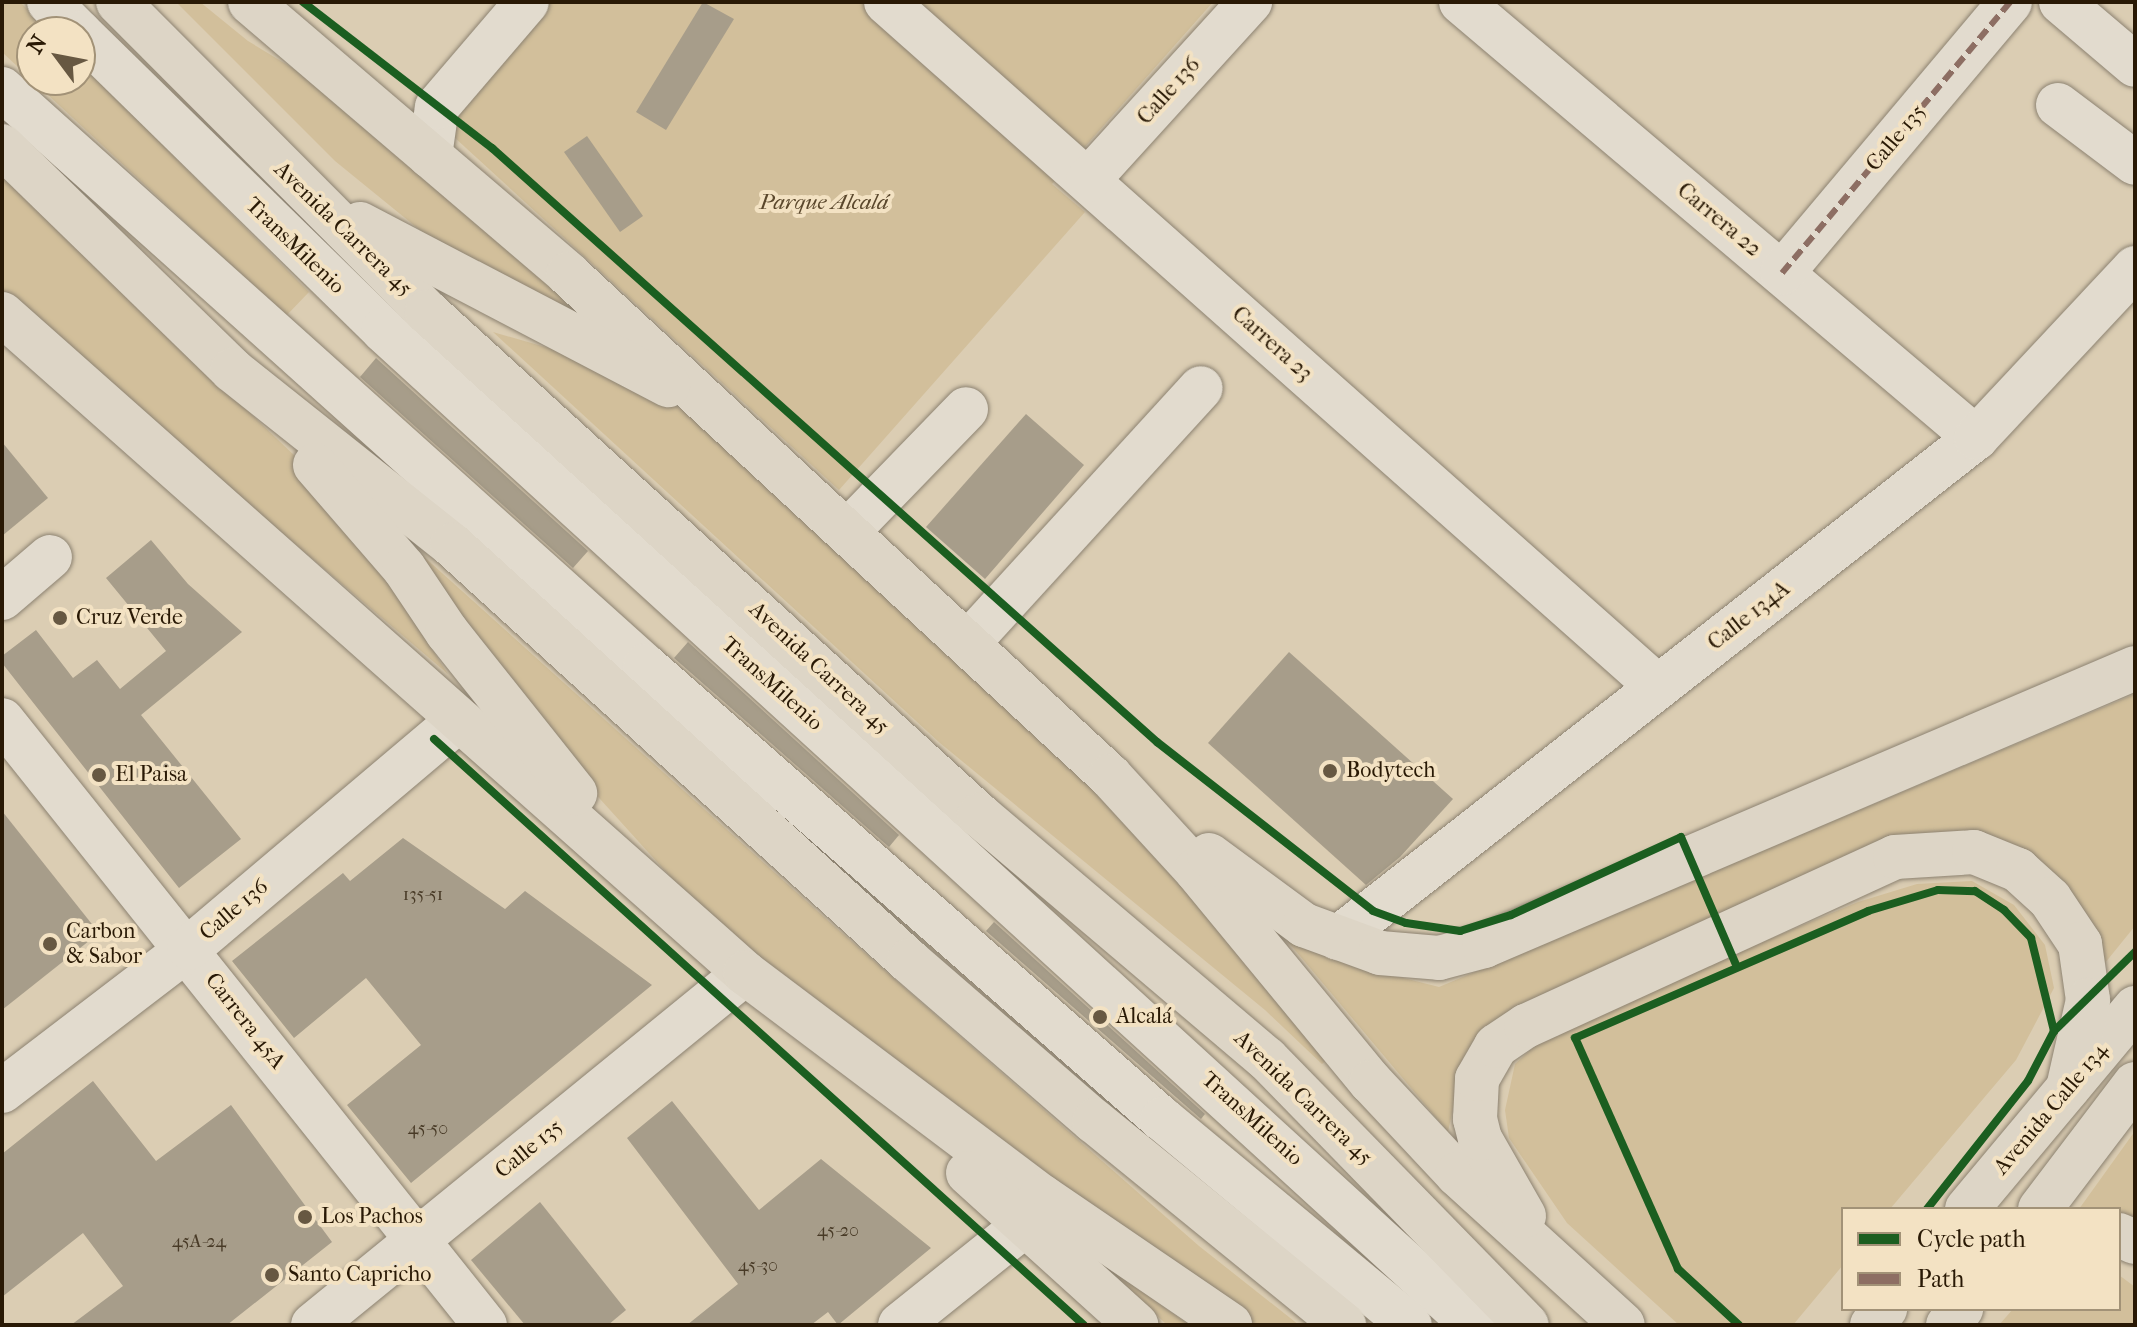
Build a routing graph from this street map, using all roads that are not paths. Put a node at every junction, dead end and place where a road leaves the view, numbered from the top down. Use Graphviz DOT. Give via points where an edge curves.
graph roads {
  1 [pos="118,2"];
  2 [pos="250,2"];
  3 [pos="527,2"];
  4 [pos="886,2"];
  5 [pos="1250,2"];
  6 [pos="1461,2"];
  7 [pos="2010,2"];
  8 [pos="2061,2"];
  9 [pos="96,50"];
  10 [pos="2135,65"];
  11 [pos="2,89"];
  12 [pos="2058,105"];
  13 [pos="437,107"];
  14 [pos="388,121"];
  15 [pos="2,146"];
  16 [pos="430,156"];
  17 [pos="2135,163"];
  18 [pos="1088,180"];
  19 [pos="302,191"];
  20 [pos="2135,268"];
  21 [pos="1782,273"];
  22 [pos="2,314"];
  23 [pos="232,370"];
  24 [pos="1201,388"];
  25 [pos="966,409"];
  26 [pos="725,419"];
  27 [pos="1976,438"];
  28 [pos="847,532"];
  29 [pos="50,557"];
  30 [pos="2,598"];
  31 [pos="968,643"];
  32 [pos="2135,668"];
  33 [pos="1658,687"];
  34 [pos="2,720"];
  35 [pos="459,720"];
  36 [pos="1110,776"];
  37 [pos="672,909"];
  38 [pos="1338,938"];
  39 [pos="189,948"];
  40 [pos="745,973"];
  41 [pos="2135,1008"];
  42 [pos="802,1019"];
  43 [pos="2135,1084"];
  44 [pos="2068,1088"];
  45 [pos="2,1091"];
  46 [pos="1969,1207"];
  47 [pos="2042,1207"];
  48 [pos="1025,1225"];
  49 [pos="416,1241"];
  50 [pos="1551,1258"];
  51 [pos="313,1325"];
  52 [pos="485,1325"];
  53 [pos="900,1325"];
  54 [pos="1136,1325"];
  55 [pos="1230,1325"];
  56 [pos="1344,1325"];
  57 [pos="1410,1325"];
  58 [pos="1473,1325"];
  59 [pos="1527,1325"];
  60 [pos="1623,1325"];
  1 -- 19 [label="main road, Avenida Carrera 45"];
  2 -- 14 [label="main road"];
  3 -- 13 [label="street"];
  4 -- 18 [label="street, Carrera 23"];
  5 -- 18 [label="street, Calle 136"];
  6 -- 21 [label="street, Carrera 22"];
  7 -- 21 [label="street, Calle 135"];
  8 -- 10 [label="street"];
  9 -- 58 [label="street, TransMilenio" via="383,330"];
  11 -- 57 [label="street" via="645,666 1162,1119"];
  12 -- 17 [label="street"];
  13 -- 14 [label="street"];
  13 -- 16 [label="street"];
  14 -- 16 [label="main road"];
  15 -- 23 [label="main road"];
  16 -- 26 [label="main road"];
  18 -- 33 [label="street, Carrera 23"];
  19 -- 26 [label="main road"];
  19 -- 59 [label="main road, Avenida Carrera 45" via="427,312 979,815 1267,1059"];
  20 -- 27 [label="street, Calle 134A"];
  21 -- 27 [label="street, Carrera 22"];
  22 -- 35 [label="main road"];
  23 -- 37 [label="main road" via="404,568 548,762"];
  23 -- 56 [label="main road" via="452,545 943,991"];
  24 -- 31 [label="street"];
  25 -- 28 [label="street"];
  26 -- 28 [label="main road"];
  27 -- 33 [label="street, Calle 134A"];
  28 -- 31 [label="main road"];
  29 -- 30 [label="street"];
  31 -- 36 [label="main road"];
  32 -- 38 [label="main road" via="1484,946 1439,958 1406,959"];
  33 -- 38 [label="street, Calle 134A"];
  34 -- 39 [label="street, Carrera 45A"];
  35 -- 37 [label="main road"];
  35 -- 39 [label="street, Calle 136"];
  36 -- 38 [label="main road" via="1259,895 1304,925"];
  36 -- 50 [label="main road" via="1196,870 1371,1082 1457,1174"];
  37 -- 40 [label="main road"];
  39 -- 45 [label="street, Calle 136"];
  39 -- 49 [label="street, Carrera 45A"];
  40 -- 42 [label="main road"];
  40 -- 49 [label="street, Calle 135"];
  41 -- 44 [label="main road, Avenida Calle 134"];
  42 -- 48 [label="main road"];
  42 -- 55 [label="main road" via="1041,1196"];
  43 -- 47 [label="main road"];
  44 -- 46 [label="main road, Avenida Calle 134"];
  44 -- 50 [label="main road" via="2088,1000 2080,944 2050,899 2018,870 1974,852 1895,857 1526,1026 1496,1046 1477,1079 1480,1139"];
  48 -- 53 [label="street"];
  48 -- 54 [label="main road"];
  49 -- 51 [label="street, Calle 135"];
  49 -- 52 [label="street, Carrera 45A"];
  50 -- 60 [label="main road"];
}
